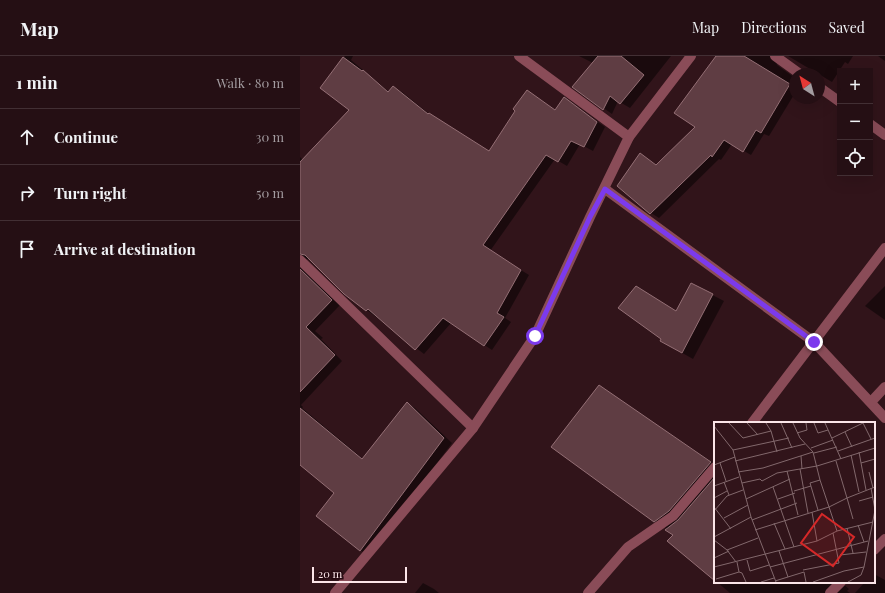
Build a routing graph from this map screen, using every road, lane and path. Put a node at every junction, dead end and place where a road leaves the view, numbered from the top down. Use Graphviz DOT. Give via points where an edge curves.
graph roads {
  1 [pos="519,56"];
  2 [pos="691,56"];
  3 [pos="775,56"];
  4 [pos="792,68"];
  5 [pos="825,92"];
  6 [pos="837,100"];
  7 [pos="873,126"];
  8 [pos="885,135"];
  9 [pos="629,137"];
  10 [pos="605,189"];
  11 [pos="885,248"];
  12 [pos="300,260"];
  13 [pos="814,342"];
  14 [pos="885,387"];
  15 [pos="871,402"];
  16 [pos="885,418"];
  17 [pos="753,422"];
  18 [pos="473,428"];
  19 [pos="714,468"];
  20 [pos="885,539"];
  21 [pos="875,549"];
  22 [pos="840,583"];
  23 [pos="336,593"];
  24 [pos="588,593"];
  25 [pos="830,593"];
  1 -- 9 [label="street"];
  2 -- 9 [label="street"];
  3 -- 4 [label="street"];
  5 -- 6 [label="street"];
  7 -- 8 [label="street"];
  9 -- 10 [label="street"];
  10 -- 13 [label="street"];
  10 -- 18 [label="street" via="535,336"];
  11 -- 13 [label="street"];
  12 -- 18 [label="street"];
  13 -- 15 [label="street"];
  13 -- 17 [label="street"];
  14 -- 15 [label="street"];
  15 -- 16 [label="street"];
  18 -- 23 [label="street"];
  19 -- 24 [label="street" via="673,516 628,547"];
  20 -- 21 [label="street"];
  22 -- 25 [label="street"];
}
